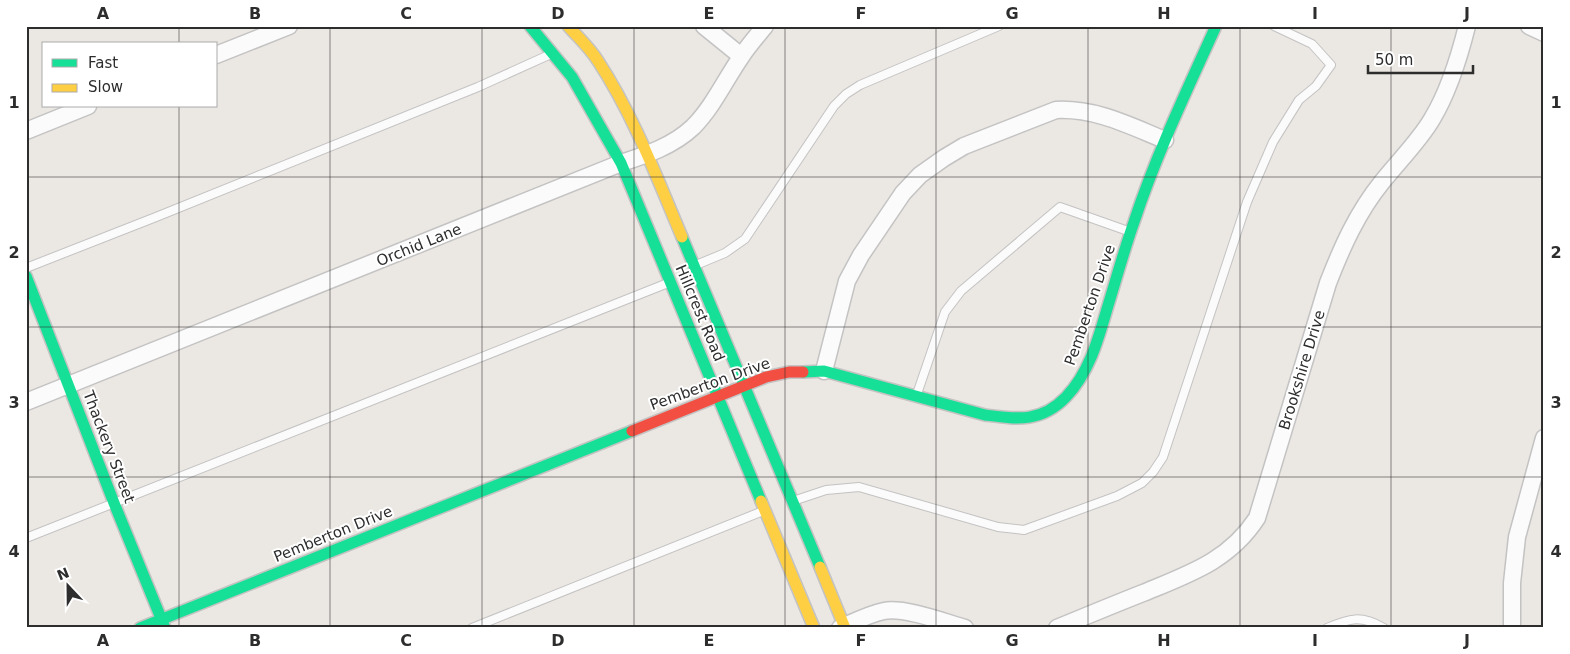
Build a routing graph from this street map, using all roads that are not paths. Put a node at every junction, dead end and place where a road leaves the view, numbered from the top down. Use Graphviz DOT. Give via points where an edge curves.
graph roads {
  1 [pos="289,26"];
  2 [pos="530,26"];
  3 [pos="704,26"];
  4 [pos="765,26"];
  5 [pos="999,26"];
  6 [pos="1216,26"];
  7 [pos="1274,26"];
  8 [pos="1467,26"];
  9 [pos="1529,26"];
  10 [pos="572,29"];
  11 [pos="1544,33"];
  12 [pos="218,54"];
  13 [pos="553,54"];
  14 [pos="741,56"];
  15 [pos="83,108"];
  16 [pos="26,131"];
  17 [pos="1166,140"];
  18 [pos="648,155"];
  19 [pos="621,164"];
  20 [pos="1130,232"];
  21 [pos="694,266"];
  22 [pos="26,268"];
  23 [pos="26,276"];
  24 [pos="670,282"];
  25 [pos="824,371"];
  26 [pos="69,385"];
  27 [pos="744,385"];
  28 [pos="718,395"];
  29 [pos="916,396"];
  30 [pos="26,402"];
  31 [pos="1544,438"];
  32 [pos="793,501"];
  33 [pos="114,503"];
  34 [pos="766,510"];
  35 [pos="26,538"];
  36 [pos="163,623"];
  37 [pos="843,627"];
  38 [pos="140,628"];
  39 [pos="472,628"];
  40 [pos="814,628"];
  41 [pos="965,628"];
  42 [pos="1058,628"];
  43 [pos="1327,628"];
  44 [pos="1384,628"];
  45 [pos="1512,628"];
  1 -- 12 [label="street"];
  2 -- 13 [label="street, Hillcrest Road"];
  3 -- 14 [label="street"];
  4 -- 14 [label="street, Orchid Lane"];
  5 -- 21 [label="lane" via="860,85 846,94 834,106 745,239 725,253"];
  6 -- 17 [label="street, Pemberton Drive"];
  7 -- 32 [label="lane" via="1312,44 1331,65 1316,86 1299,100 1273,142 1247,202 1163,457 1142,483 1117,496 1024,530 998,527 858,487 826,490"];
  8 -- 42 [label="street, Brookshire Drive" via="1452,78 1432,120 1380,184 1354,222 1339,254 1252,527 1231,548 1200,569"];
  9 -- 11 [label="street"];
  10 -- 18 [label="street, Hillcrest Road" via="611,83"];
  13 -- 19 [label="street, Hillcrest Road" via="572,77"];
  13 -- 22 [label="lane" via="470,91"];
  14 -- 18 [label="street, Orchid Lane" via="706,112 692,128"];
  15 -- 16 [label="street"];
  17 -- 20 [label="street, Pemberton Drive"];
  17 -- 25 [label="street" via="1102,115 1056,110 964,146 944,158 920,175 903,193 851,272"];
  18 -- 19 [label="street, Orchid Lane"];
  18 -- 21 [label="street, Hillcrest Road"];
  19 -- 24 [label="street, Hillcrest Road"];
  19 -- 26 [label="street, Orchid Lane"];
  20 -- 29 [label="lane" via="1060,207 961,291 950,305"];
  20 -- 29 [label="street, Pemberton Drive" via="1087,368 1061,402 1037,415 1015,419"];
  21 -- 27 [label="street, Hillcrest Road"];
  23 -- 26 [label="street, Thackery Street"];
  24 -- 28 [label="street, Hillcrest Road"];
  24 -- 33 [label="lane"];
  25 -- 27 [label="street, Pemberton Drive" via="789,372"];
  25 -- 29 [label="street, Pemberton Drive"];
  26 -- 30 [label="street, Orchid Lane"];
  26 -- 33 [label="street, Thackery Street"];
  27 -- 28 [label="street, Pemberton Drive"];
  27 -- 32 [label="street, Hillcrest Road"];
  28 -- 34 [label="street, Hillcrest Road"];
  28 -- 36 [label="street, Pemberton Drive"];
  31 -- 45 [label="street" via="1517,537"];
  32 -- 37 [label="street, Hillcrest Road"];
  33 -- 35 [label="lane"];
  33 -- 36 [label="street, Thackery Street"];
  34 -- 39 [label="lane"];
  34 -- 40 [label="street, Hillcrest Road"];
  36 -- 38 [label="street, Pemberton Drive"];
  37 -- 41 [label="street" via="885,610 899,610"];
  43 -- 44 [label="lane" via="1349,619 1363,619"];
}
